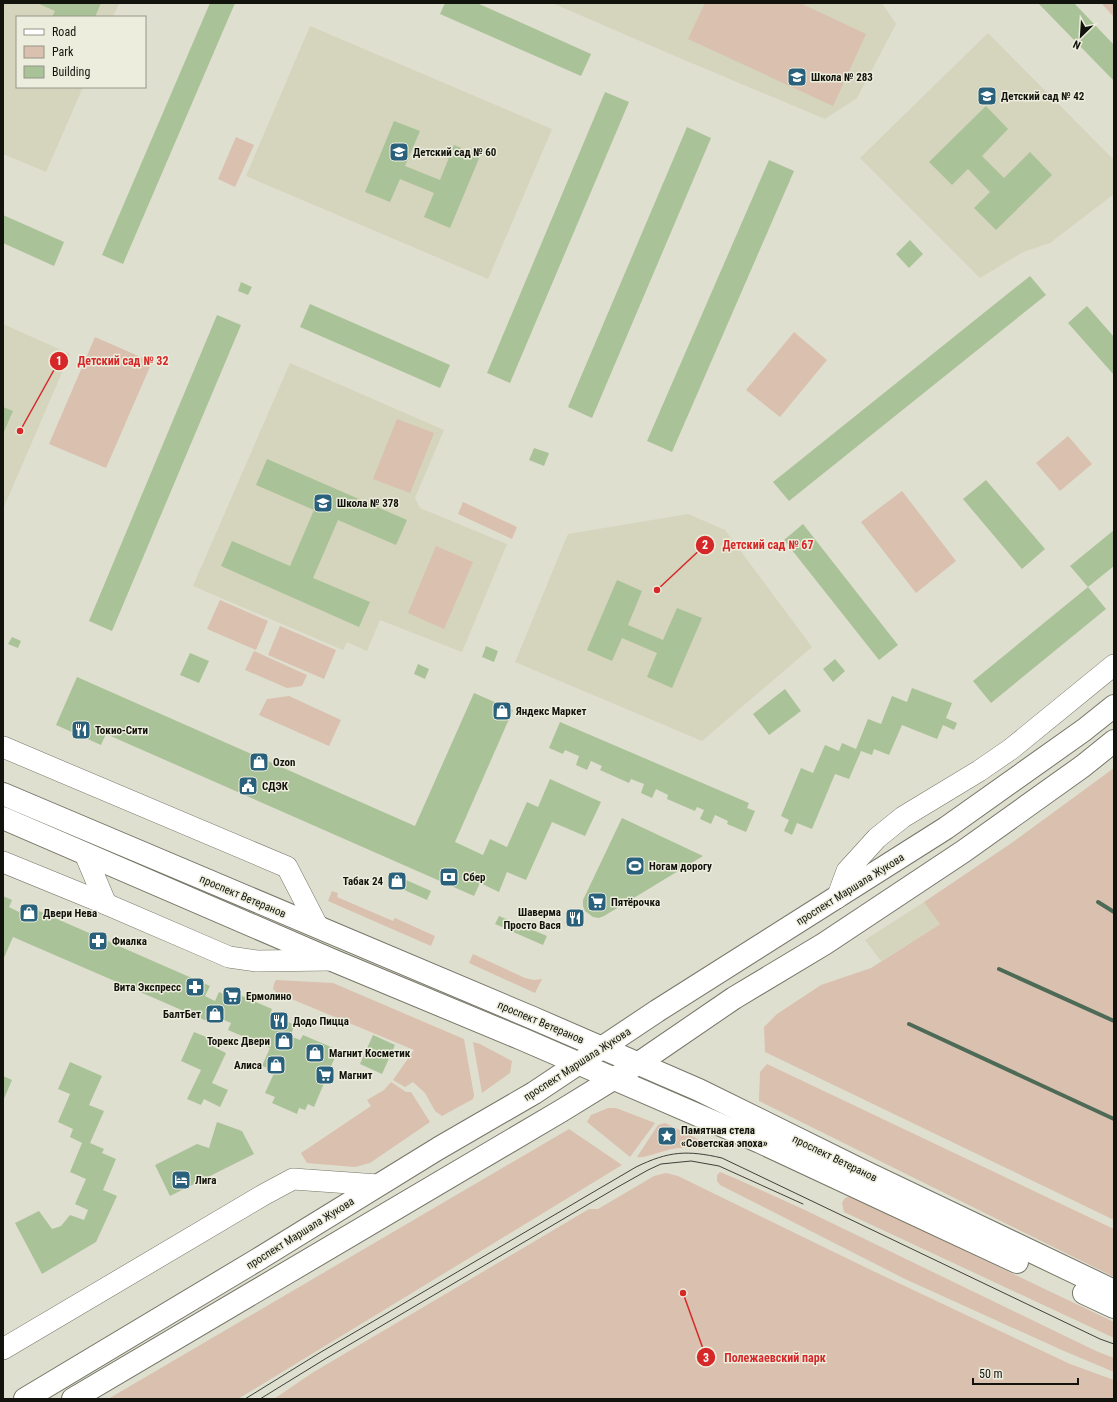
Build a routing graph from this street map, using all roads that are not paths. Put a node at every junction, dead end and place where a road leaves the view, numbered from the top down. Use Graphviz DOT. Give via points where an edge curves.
graph roads {
  1 [pos="1114,665"];
  2 [pos="1114,706"];
  3 [pos="1114,741"];
  4 [pos="3,747"];
  5 [pos="3,794"];
  6 [pos="3,818"];
  7 [pos="85,854"];
  8 [pos="3,862"];
  9 [pos="837,898"];
  10 [pos="106,904"];
  11 [pos="318,927"];
  12 [pos="332,960"];
  13 [pos="601,1047"];
  14 [pos="638,1063"];
  15 [pos="579,1064"];
  16 [pos="614,1079"];
  17 [pos="378,1185"];
  18 [pos="1114,1291"];
  19 [pos="1114,1307"];
  20 [pos="3,1349"];
  21 [pos="24,1399"];
  22 [pos="72,1399"];
  1 -- 9 [label="street" via="1011,750 903,817 877,838 847,871"];
  2 -- 9 [label="main road, проспект Маршала Жукова" via="946,828"];
  3 -- 14 [label="main road" via="964,851 824,944 734,998"];
  4 -- 11 [label="street" via="287,867"];
  5 -- 11 [label="main road, проспект Ветеранов"];
  6 -- 7 [label="main road, проспект Ветеранов"];
  7 -- 10 [label="street"];
  7 -- 12 [label="main road, проспект Ветеранов"];
  8 -- 10 [label="street"];
  9 -- 13 [label="main road, проспект Маршала Жукова"];
  10 -- 12 [label="street" via="230,957 257,961"];
  11 -- 13 [label="main road, проспект Ветеранов"];
  12 -- 15 [label="main road, проспект Ветеранов"];
  13 -- 14 [label="main road, проспект Ветеранов"];
  13 -- 15 [label="main road, проспект Маршала Жукова"];
  14 -- 16 [label="main road"];
  14 -- 18 [label="main road, проспект Ветеранов" via="699,1090"];
  15 -- 16 [label="main road, проспект Ветеранов"];
  15 -- 17 [label="main road, проспект Маршала Жукова"];
  16 -- 19 [label="main road, проспект Ветеранов" via="854,1185"];
  16 -- 22 [label="main road"];
  17 -- 20 [label="street" via="293,1179"];
  17 -- 21 [label="main road, проспект Маршала Жукова"];
}
